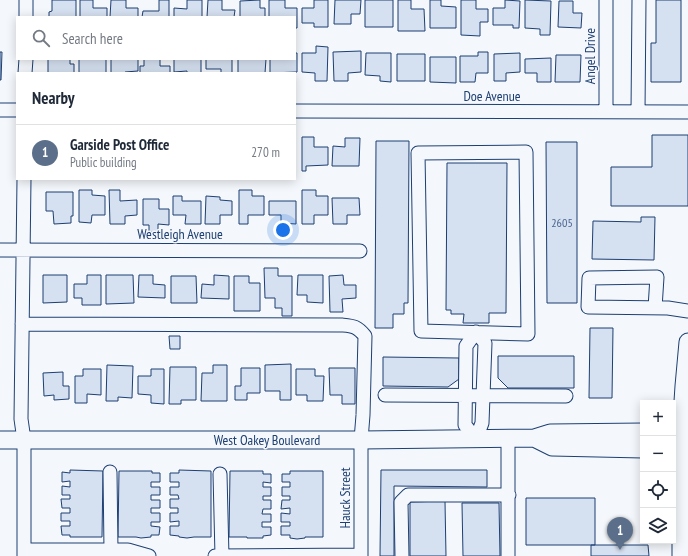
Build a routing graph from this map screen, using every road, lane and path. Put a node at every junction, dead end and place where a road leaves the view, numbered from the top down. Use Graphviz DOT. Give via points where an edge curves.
graph roads {
  1 [pos="26,0"];
  2 [pos="606,0"];
  3 [pos="639,0"];
  4 [pos="26,16"];
  5 [pos="26,60"];
  6 [pos="25,72"];
  7 [pos="0,110"];
  8 [pos="16,110"];
  9 [pos="296,111"];
  10 [pos="606,112"];
  11 [pos="638,112"];
  12 [pos="688,112"];
  13 [pos="24,180"];
  14 [pos="0,250"];
  15 [pos="23,250"];
  16 [pos="360,251"];
  17 [pos="655,308"];
  18 [pos="688,310"];
  19 [pos="22,324"];
  20 [pos="476,332"];
  21 [pos="688,342"];
  22 [pos="385,395"];
  23 [pos="465,396"];
  24 [pos="483,396"];
  25 [pos="566,396"];
  26 [pos="640,432"];
  27 [pos="681,432"];
  28 [pos="508,438"];
  29 [pos="534,438"];
  30 [pos="476,439"];
  31 [pos="0,440"];
  32 [pos="24,440"];
  33 [pos="361,440"];
  34 [pos="640,449"];
  35 [pos="681,449"];
  36 [pos="110,472"];
  37 [pos="220,474"];
  38 [pos="509,495"];
  39 [pos="111,550"];
  40 [pos="24,553"];
  41 [pos="128,553"];
  42 [pos="149,556"];
  43 [pos="215,556"];
  44 [pos="222,556"];
  45 [pos="361,556"];
  46 [pos="402,556"];
  47 [pos="508,556"];
  48 [pos="681,556"];
  1 -- 4 [label="street"];
  2 -- 10 [label="street, Angel Drive"];
  3 -- 11 [label="street"];
  5 -- 6 [label="street"];
  7 -- 8 [label="street"];
  9 -- 10 [label="street, Doe Avenue"];
  10 -- 11 [label="street, Doe Avenue"];
  11 -- 12 [label="street, Doe Avenue"];
  13 -- 15 [label="street"];
  14 -- 15 [label="street, Westleigh Avenue"];
  15 -- 16 [label="street, Westleigh Avenue"];
  15 -- 19 [label="street"];
  17 -- 17 [label="street" via="588,307 589,278 657,277"];
  17 -- 18 [label="street"];
  19 -- 32 [label="street" via="21,419"];
  19 -- 33 [label="street, Hauck Street" via="352,326 365,336 364,415"];
  20 -- 20 [label="street" via="422,331 418,153 526,152 528,334"];
  20 -- 23 [label="street" via="466,346"];
  20 -- 24 [label="street" via="485,343"];
  21 -- 27 [label="main road"];
  22 -- 23 [label="street"];
  23 -- 24 [label="street"];
  23 -- 30 [label="street" via="465,425"];
  24 -- 25 [label="street"];
  24 -- 30 [label="street" via="482,423"];
  26 -- 29 [label="main road, West Oakey Boulevard" via="550,433"];
  27 -- 35 [label="main road"];
  28 -- 29 [label="main road, West Oakey Boulevard"];
  28 -- 30 [label="main road, West Oakey Boulevard"];
  28 -- 38 [label="street"];
  29 -- 34 [label="main road, West Oakey Boulevard" via="552,447"];
  30 -- 33 [label="main road, West Oakey Boulevard"];
  31 -- 32 [label="main road, West Oakey Boulevard"];
  32 -- 33 [label="main road, West Oakey Boulevard"];
  32 -- 40 [label="street"];
  33 -- 45 [label="street, Hauck Street"];
  35 -- 48 [label="main road"];
  36 -- 39 [label="street"];
  37 -- 44 [label="street"];
  38 -- 46 [label="street" via="408,495 401,502"];
  38 -- 47 [label="street"];
  39 -- 40 [label="street"];
  39 -- 41 [label="street"];
  41 -- 42 [label="street"];
  43 -- 44 [label="street"];
  44 -- 45 [label="street"];
}
